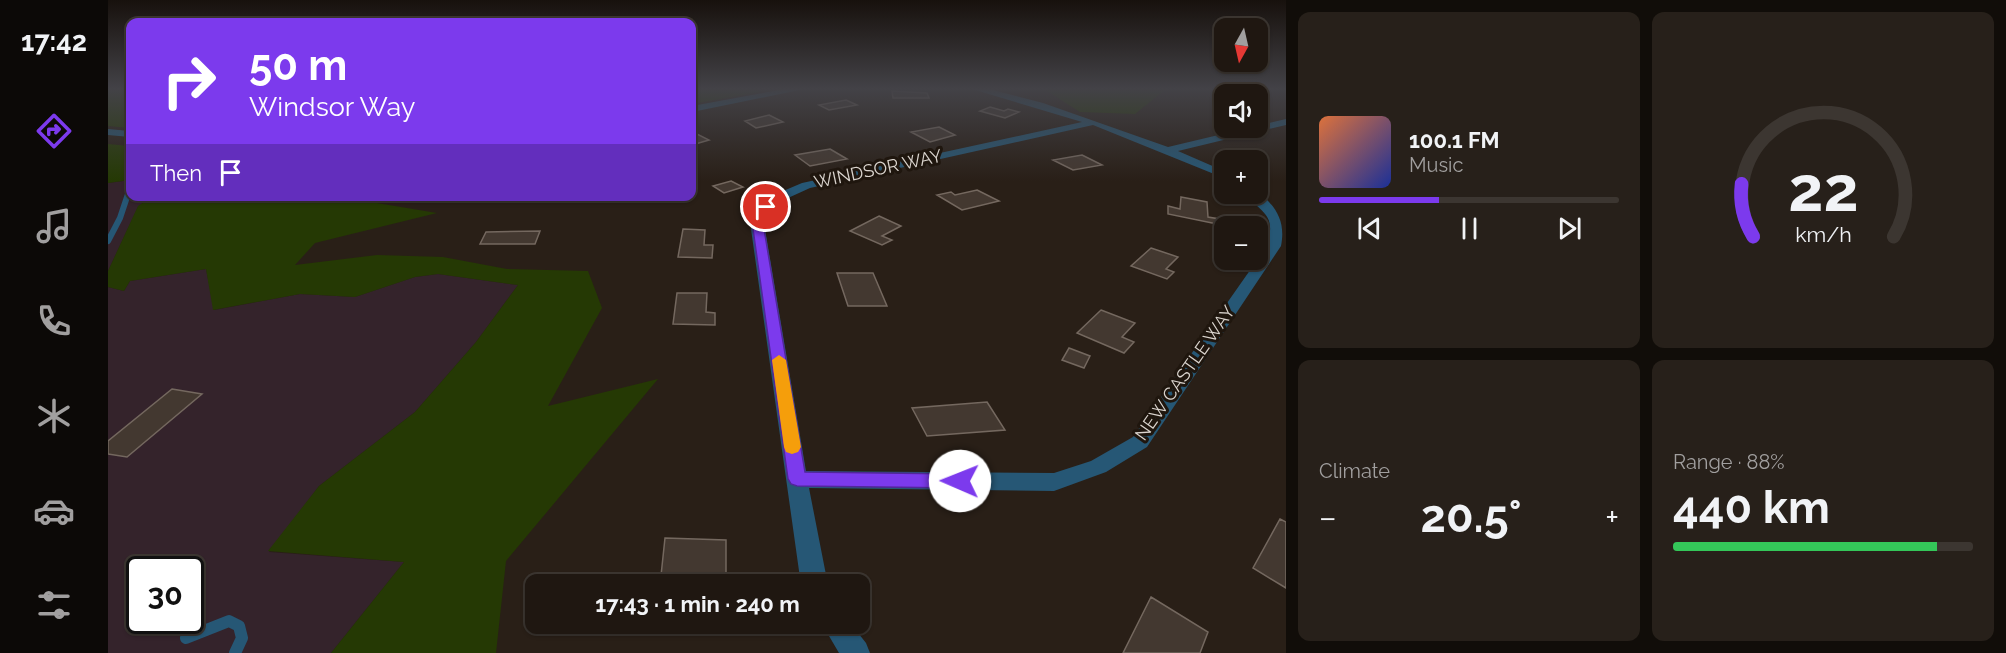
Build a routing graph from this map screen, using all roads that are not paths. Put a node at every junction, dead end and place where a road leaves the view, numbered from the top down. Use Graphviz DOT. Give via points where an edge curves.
graph roads {
  1 [pos="1081,119"];
  2 [pos="1286,122"];
  3 [pos="1091,123"];
  4 [pos="108,132"];
  5 [pos="126,134"];
  6 [pos="1164,151"];
  7 [pos="1214,171"];
  8 [pos="126,200"];
  9 [pos="1265,204"];
  10 [pos="108,241"];
  11 [pos="797,479"];
  12 [pos="811,574"];
  13 [pos="842,634"];
  14 [pos="186,638"];
  15 [pos="235,653"];
  16 [pos="856,653"];
  1 -- 3 [label="street"];
  2 -- 6 [label="street"];
  3 -- 6 [label="street"];
  3 -- 11 [label="street, WINDSOR WAY" via="806,185 773,200 759,214 758,229"];
  4 -- 5 [label="street"];
  6 -- 7 [label="street"];
  8 -- 10 [label="lane"];
  9 -- 11 [label="street, NEW CASTLE WAY" via="1279,232 1274,246 1140,442 1116,460 1054,482"];
  11 -- 12 [label="street, WINDSOR WAY"];
  13 -- 16 [label="street"];
  14 -- 15 [label="lane" via="229,621 239,626 242,638"];
}
